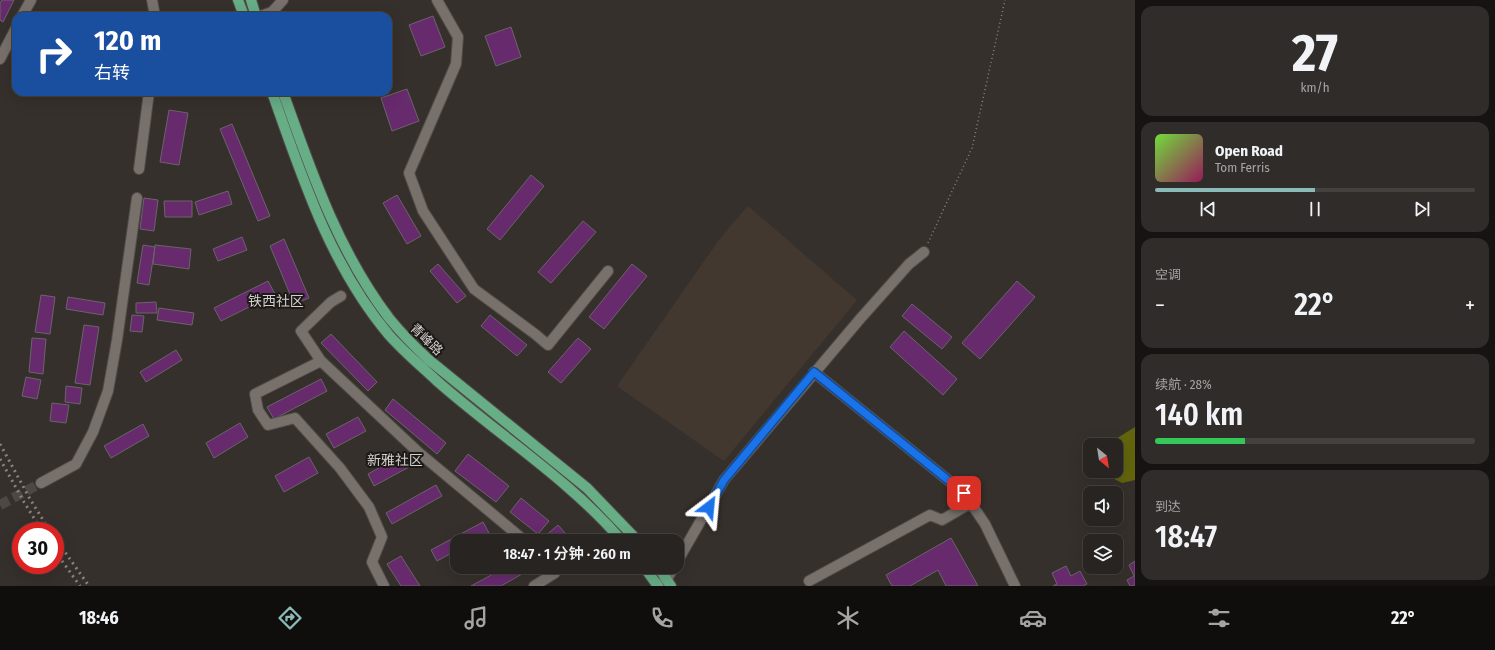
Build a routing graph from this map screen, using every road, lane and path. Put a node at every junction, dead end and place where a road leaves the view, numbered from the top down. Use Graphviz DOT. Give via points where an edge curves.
graph roads {
  1 [pos="31,0"];
  2 [pos="152,0"];
  3 [pos="238,0"];
  4 [pos="250,0"];
  5 [pos="283,0"];
  6 [pos="437,0"];
  7 [pos="1005,0"];
  8 [pos="24,12"];
  9 [pos="154,12"];
  10 [pos="242,12"];
  11 [pos="254,12"];
  12 [pos="272,12"];
  13 [pos="12,36"];
  14 [pos="0,59"];
  15 [pos="148,96"];
  16 [pos="273,96"];
  17 [pos="284,96"];
  18 [pos="139,169"];
  19 [pos="137,198"];
  20 [pos="924,252"];
  21 [pos="608,271"];
  22 [pos="341,296"];
  23 [pos="321,361"];
  24 [pos="814,372"];
  25 [pos="41,483"];
  26 [pos="971,503"];
  27 [pos="517,534"];
  28 [pos="616,534"];
  29 [pos="631,534"];
  30 [pos="684,550"];
  31 [pos="553,574"];
  32 [pos="649,574"];
  33 [pos="663,574"];
  34 [pos="809,581"];
  35 [pos="669,583"];
  36 [pos="384,586"];
  37 [pos="534,586"];
  38 [pos="658,586"];
  39 [pos="1015,586"];
  1 -- 8 [label="street"];
  2 -- 9 [label="street"];
  3 -- 10 [label="main road"];
  4 -- 11 [label="main road"];
  5 -- 12 [label="street"];
  6 -- 21 [label="street" via="458,37 458,44 456,64 409,173 423,211 474,289 548,345"];
  7 -- 20 [label="path" via="972,148"];
  13 -- 14 [label="street"];
  15 -- 18 [label="street"];
  16 -- 28 [label="main road, 青峰路" via="329,241 354,286 389,335 454,395 565,485"];
  17 -- 29 [label="main road, 青峰路" via="342,244 364,283 389,319 429,360 587,488"];
  19 -- 25 [label="street" via="118,340 108,391 93,432 76,464"];
  20 -- 24 [label="street" via="909,264"];
  22 -- 23 [label="street" via="331,302 301,331"];
  23 -- 27 [label="street" via="417,451"];
  23 -- 36 [label="street" via="255,394 258,410 268,425 295,418 340,468 370,507 382,537 372,562"];
  24 -- 26 [label="street" via="964,493"];
  24 -- 30 [label="street" via="724,480"];
  26 -- 34 [label="street" via="942,520 930,515"];
  26 -- 39 [label="street" via="985,524"];
  31 -- 37 [label="street"];
  32 -- 38 [label="main road"];
  33 -- 35 [label="main road"];
  35 -- 38 [label="street"];
}
